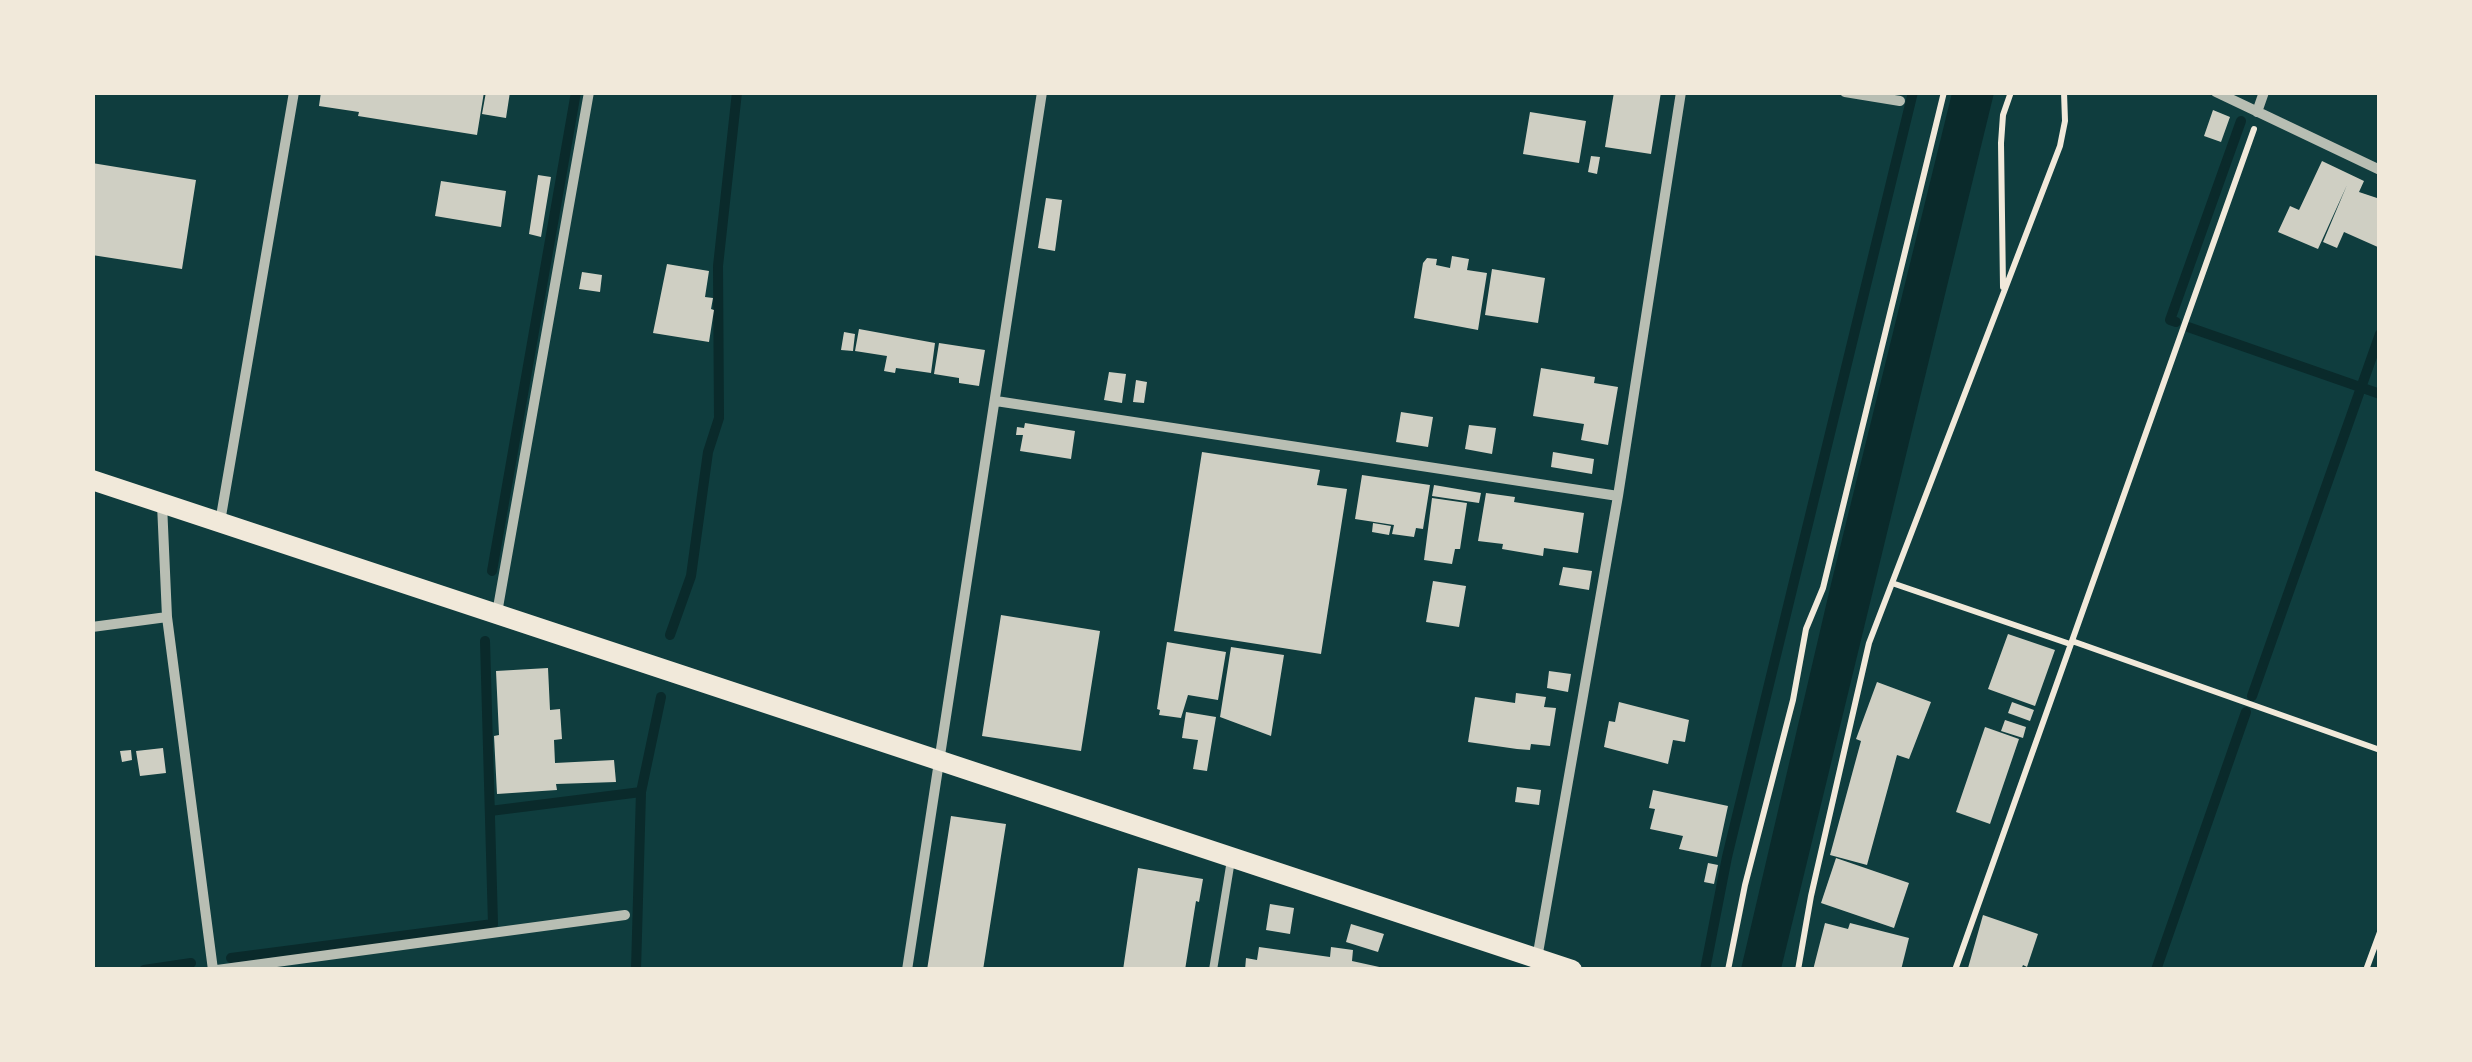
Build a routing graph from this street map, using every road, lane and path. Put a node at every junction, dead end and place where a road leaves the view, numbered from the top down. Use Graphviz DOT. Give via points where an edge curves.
graph roads {
  1 [pos="294,92"];
  2 [pos="589,92"];
  3 [pos="1042,92"];
  4 [pos="1682,92"];
  5 [pos="1844,92"];
  6 [pos="1944,92"];
  7 [pos="2011,92"];
  8 [pos="2064,92"];
  9 [pos="2216,92"];
  10 [pos="2264,92"];
  11 [pos="1900,101"];
  12 [pos="2258,113"];
  13 [pos="2380,170"];
  14 [pos="2004,294"];
  15 [pos="996,400"];
  16 [pos="92,480"];
  17 [pos="1618,496"];
  18 [pos="162,503"];
  19 [pos="220,522"];
  20 [pos="1892,583"];
  21 [pos="497,613"];
  22 [pos="167,617"];
  23 [pos="92,627"];
  24 [pos="2071,642"];
  25 [pos="2380,750"];
  26 [pos="940,760"];
  27 [pos="1232,856"];
  28 [pos="625,915"];
  29 [pos="2380,932"];
  30 [pos="1536,964"];
  31 [pos="215,970"];
  32 [pos="907,970"];
  33 [pos="1213,970"];
  34 [pos="1572,970"];
  35 [pos="1728,970"];
  36 [pos="1798,970"];
  37 [pos="1955,970"];
  38 [pos="2366,970"];
  1 -- 19 [label="street"];
  2 -- 21 [label="street"];
  3 -- 15 [label="street"];
  4 -- 17 [label="street"];
  5 -- 11 [label="street"];
  6 -- 35 [label="path" via="1822,588 1806,629"];
  7 -- 14 [label="path" via="2001,144"];
  8 -- 14 [label="path" via="2060,146"];
  9 -- 12 [label="street"];
  10 -- 12 [label="street"];
  12 -- 13 [label="street"];
  12 -- 24 [label="path"];
  14 -- 20 [label="path"];
  15 -- 17 [label="street"];
  15 -- 26 [label="street"];
  16 -- 18 [label="main road"];
  17 -- 30 [label="street"];
  18 -- 19 [label="main road"];
  18 -- 22 [label="street"];
  19 -- 21 [label="main road"];
  20 -- 24 [label="path"];
  20 -- 36 [label="path" via="1869,643"];
  21 -- 26 [label="main road"];
  22 -- 23 [label="street"];
  22 -- 31 [label="street"];
  24 -- 25 [label="path"];
  24 -- 37 [label="path"];
  26 -- 27 [label="main road"];
  26 -- 32 [label="street"];
  27 -- 30 [label="main road"];
  27 -- 33 [label="lane"];
  28 -- 31 [label="street"];
  29 -- 38 [label="path"];
  30 -- 34 [label="main road"];
}
